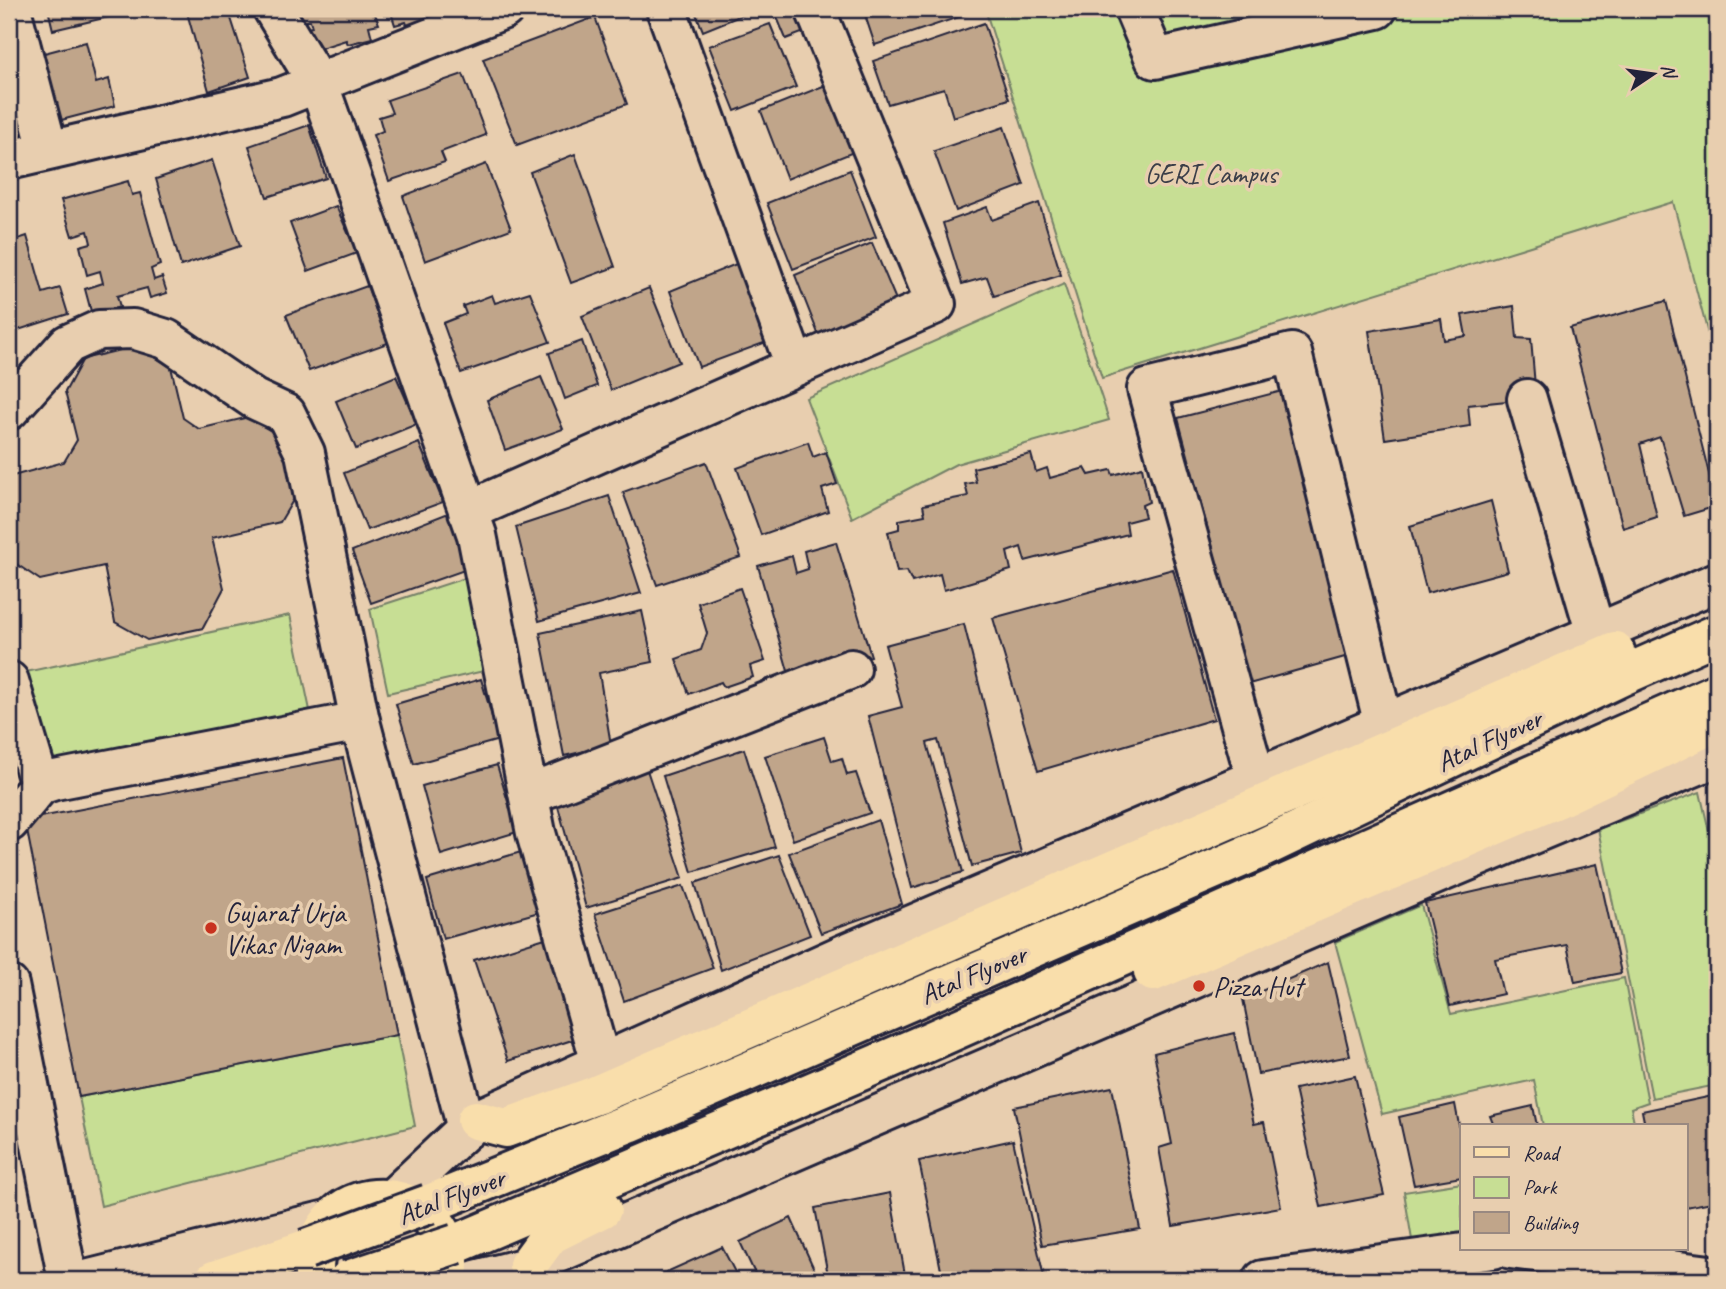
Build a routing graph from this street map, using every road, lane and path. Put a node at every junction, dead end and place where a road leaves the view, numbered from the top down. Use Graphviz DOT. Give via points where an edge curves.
graph roads {
  1 [pos="11,9"];
  2 [pos="273,9"];
  3 [pos="504,9"];
  4 [pos="666,9"];
  5 [pos="815,9"];
  6 [pos="1134,9"];
  7 [pos="1377,9"];
  8 [pos="319,85"];
  9 [pos="48,149"];
  10 [pos="9,160"];
  11 [pos="794,366"];
  12 [pos="1527,399"];
  13 [pos="9,410"];
  14 [pos="468,511"];
  15 [pos="1717,582"];
  16 [pos="1717,614"];
  17 [pos="1596,634"];
  18 [pos="1717,634"];
  19 [pos="851,669"];
  20 [pos="9,681"];
  21 [pos="1717,693"];
  22 [pos="360,721"];
  23 [pos="1717,722"];
  24 [pos="1384,725"];
  25 [pos="1717,757"];
  26 [pos="1256,779"];
  27 [pos="40,785"];
  28 [pos="529,795"];
  29 [pos="9,822"];
  30 [pos="9,985"];
  31 [pos="601,1063"];
  32 [pos="472,1124"];
  33 [pos="393,1198"];
  34 [pos="331,1219"];
  35 [pos="1490,1250"];
  36 [pos="1519,1250"];
  37 [pos="528,1265"];
  38 [pos="1420,1270"];
  39 [pos="1717,1276"];
  40 [pos="68,1280"];
  41 [pos="86,1280"];
  42 [pos="214,1280"];
  43 [pos="314,1280"];
  44 [pos="348,1280"];
  45 [pos="447,1280"];
  46 [pos="476,1280"];
  47 [pos="1263,1280"];
  1 -- 9 [label="street"];
  2 -- 8 [label="street"];
  3 -- 8 [label="street"];
  4 -- 11 [label="street"];
  5 -- 11 [label="street" via="936,304"];
  6 -- 7 [label="street" via="1155,59"];
  8 -- 9 [label="street"];
  8 -- 14 [label="street"];
  9 -- 10 [label="street"];
  11 -- 14 [label="street"];
  12 -- 17 [label="street"];
  13 -- 22 [label="street" via="68,344 99,330 133,329 166,339 254,399 286,414 305,453"];
  14 -- 28 [label="street" via="477,535"];
  15 -- 17 [label="street"];
  16 -- 32 [label="main road" via="1702,612 621,1084 506,1128"];
  17 -- 24 [label="street"];
  18 -- 42 [label="main road, Atal Flyover, bridge" via="1254,852 616,1129 491,1182"];
  19 -- 28 [label="street"];
  20 -- 27 [label="street"];
  21 -- 44 [label="main road, Atal Flyover, bridge" via="463,1242"];
  22 -- 27 [label="street"];
  22 -- 32 [label="street"];
  23 -- 37 [label="main road" via="1559,798 572,1222 550,1235"];
  24 -- 26 [label="street"];
  24 -- 26 [label="street" via="1292,353 1147,388"];
  25 -- 37 [label="street"];
  26 -- 31 [label="street"];
  27 -- 29 [label="street"];
  28 -- 31 [label="street"];
  30 -- 40 [label="street"];
  31 -- 32 [label="street"];
  32 -- 33 [label="street"];
  33 -- 34 [label="main road" via="369,1198 348,1205"];
  33 -- 45 [label="main road" via="429,1216 442,1234 448,1255"];
  34 -- 41 [label="street"];
  34 -- 43 [label="main road" via="316,1248"];
  35 -- 38 [label="street"];
  36 -- 39 [label="street"];
  37 -- 46 [label="street"];
  38 -- 47 [label="street"];
}
